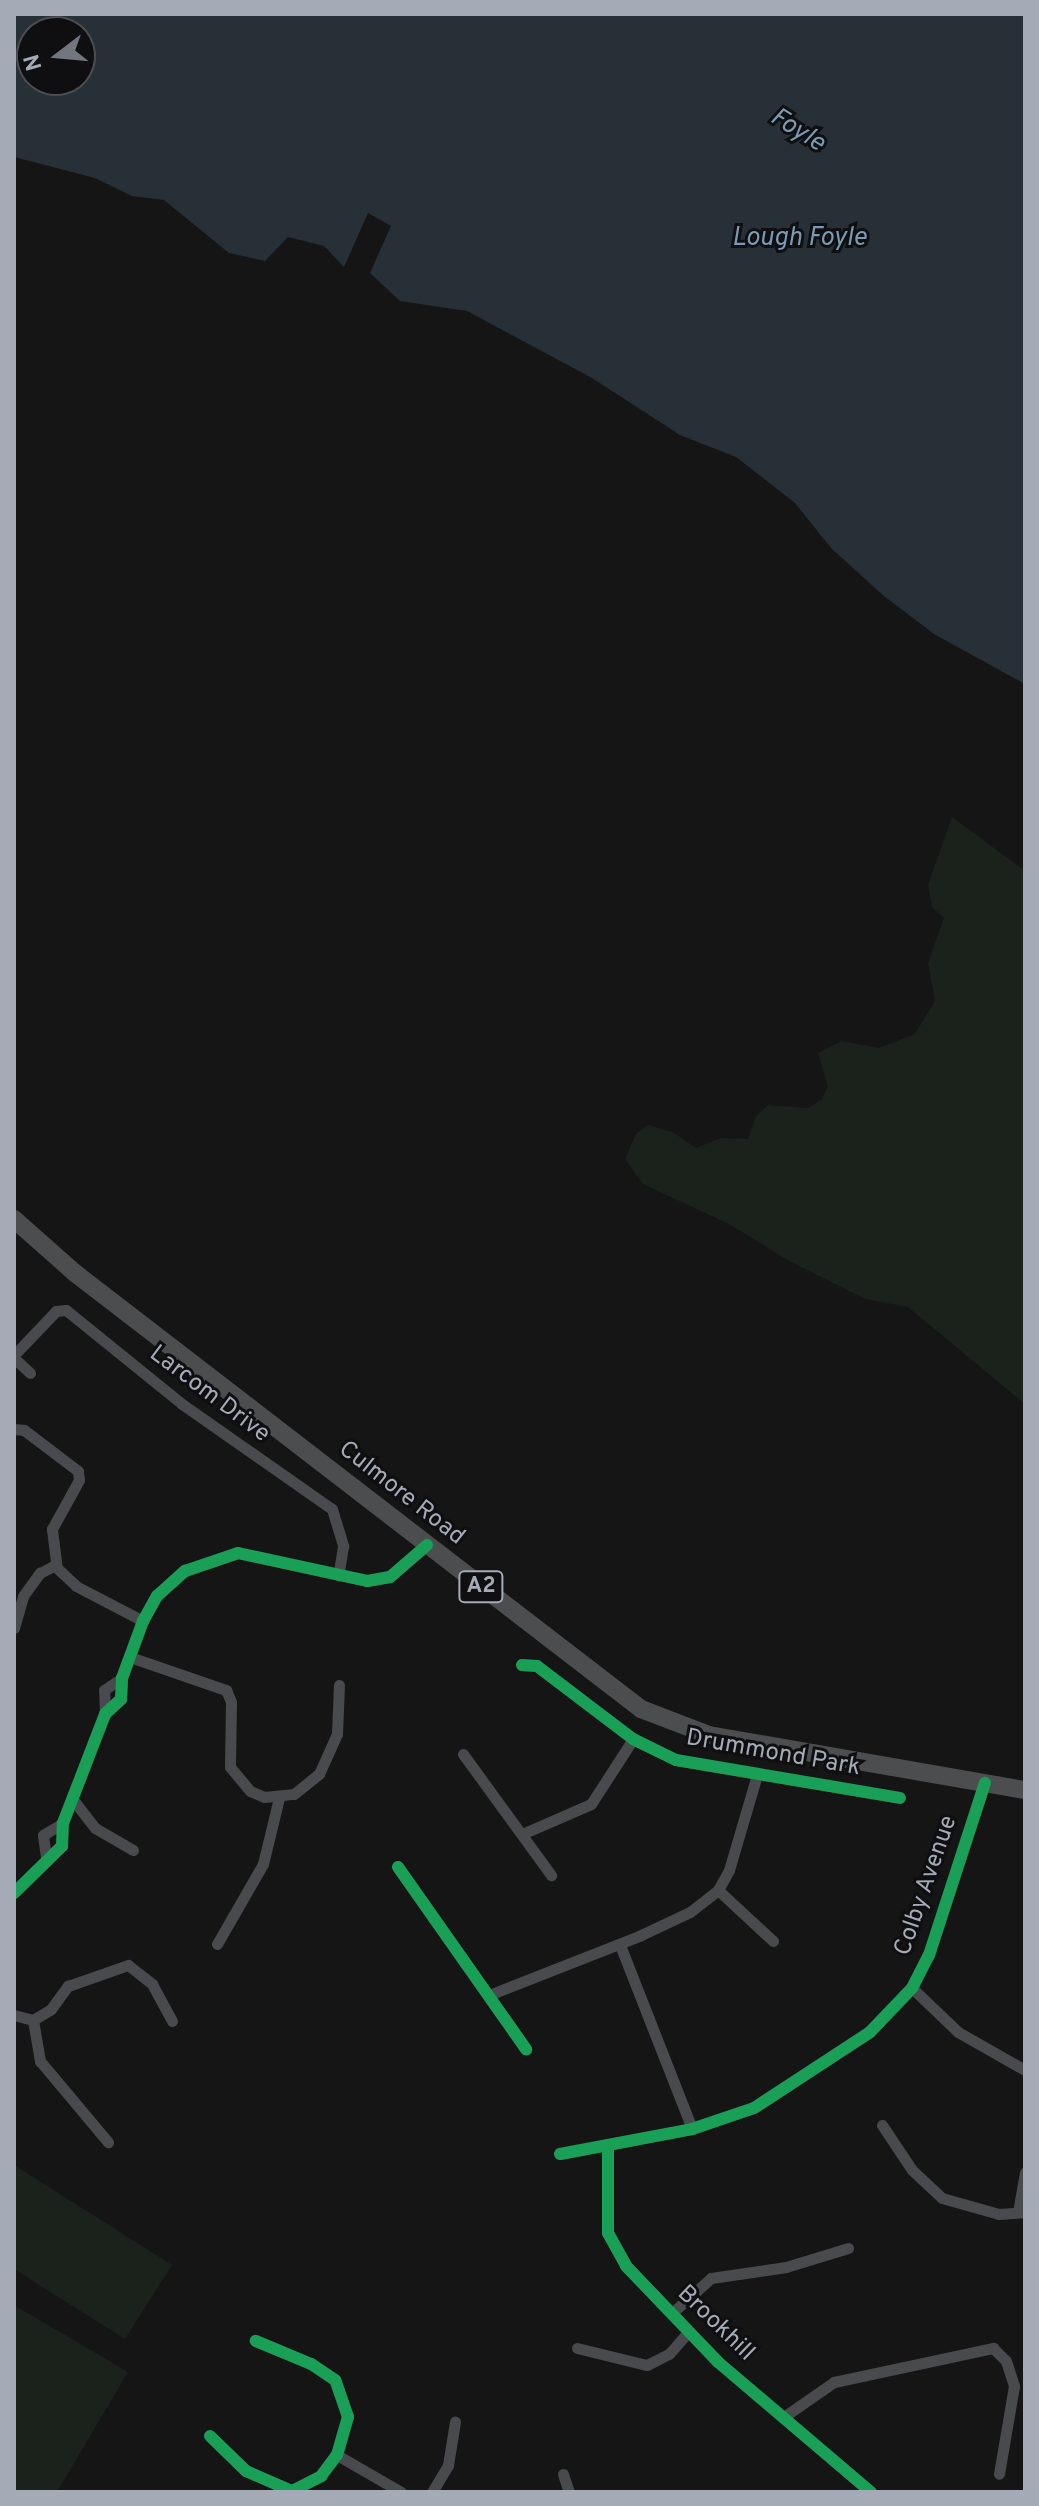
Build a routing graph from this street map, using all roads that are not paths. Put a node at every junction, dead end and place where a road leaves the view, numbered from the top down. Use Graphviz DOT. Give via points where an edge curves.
graph roads {
  1 [pos="14,1219"];
  2 [pos="14,1356"];
  3 [pos="30,1373"];
  4 [pos="14,1429"];
  5 [pos="427,1545"];
  6 [pos="55,1565"];
  7 [pos="338,1576"];
  8 [pos="143,1621"];
  9 [pos="14,1628"];
  10 [pos="130,1657"];
  11 [pos="522,1665"];
  12 [pos="122,1678"];
  13 [pos="339,1685"];
  14 [pos="105,1714"];
  15 [pos="633,1739"];
  16 [pos="463,1754"];
  17 [pos="757,1775"];
  18 [pos="985,1783"];
  19 [pos="1025,1790"];
  20 [pos="279,1798"];
  21 [pos="900,1798"];
  22 [pos="74,1801"];
  23 [pos="63,1823"];
  24 [pos="522,1834"];
  25 [pos="133,1850"];
  26 [pos="46,1857"];
  27 [pos="398,1867"];
  28 [pos="551,1875"];
  29 [pos="718,1890"];
  30 [pos="14,1893"];
  31 [pos="773,1941"];
  32 [pos="217,1944"];
  33 [pos="620,1945"];
  34 [pos="912,1988"];
  35 [pos="489,1995"];
  36 [pos="14,2015"];
  37 [pos="33,2020"];
  38 [pos="172,2021"];
  39 [pos="526,2049"];
  40 [pos="1025,2070"];
  41 [pos="882,2125"];
  42 [pos="692,2129"];
  43 [pos="108,2142"];
  44 [pos="608,2145"];
  45 [pos="560,2154"];
  46 [pos="1025,2173"];
  47 [pos="1021,2212"];
  48 [pos="848,2248"];
  49 [pos="672,2313"];
  50 [pos="689,2331"];
  51 [pos="256,2341"];
  52 [pos="577,2348"];
  53 [pos="785,2416"];
  54 [pos="455,2422"];
  55 [pos="210,2436"];
  56 [pos="337,2455"];
  57 [pos="563,2474"];
  58 [pos="999,2474"];
  59 [pos="401,2492"];
  60 [pos="432,2492"];
  61 [pos="569,2492"];
  62 [pos="871,2492"];
  1 -- 5 [label="main road, Culmore Road / A2" via="75,1273"];
  2 -- 3 [label="street, Larcom Drive"];
  2 -- 7 [label="street, Larcom Drive" via="56,1311 66,1310 182,1404 332,1509 343,1546"];
  4 -- 6 [label="street" via="24,1430 78,1471 79,1480 52,1529"];
  5 -- 7 [label="street" via="390,1577 367,1581"];
  5 -- 18 [label="main road, Culmore Road / A2" via="641,1709 709,1735"];
  6 -- 8 [label="street" via="76,1586"];
  6 -- 9 [label="street" via="40,1573 23,1596"];
  7 -- 8 [label="street" via="287,1560 226,1556 185,1571 157,1596"];
  8 -- 10 [label="street"];
  10 -- 12 [label="street"];
  10 -- 20 [label="street" via="226,1690 231,1702 230,1767 250,1791"];
  11 -- 15 [label="street, Drummond Park" via="537,1666"];
  12 -- 14 [label="street" via="121,1699"];
  12 -- 14 [label="street" via="104,1690"];
  13 -- 20 [label="street" via="337,1734 319,1774 306,1787"];
  14 -- 22 [label="street"];
  15 -- 17 [label="street, Drummond Park" via="676,1760"];
  15 -- 24 [label="street" via="591,1804"];
  16 -- 24 [label="street"];
  17 -- 21 [label="street, Drummond Park"];
  17 -- 29 [label="street, Drummond Park"];
  18 -- 19 [label="main road, Culmore Road / A2"];
  18 -- 34 [label="street, Colby Avenue" via="942,1922"];
  20 -- 32 [label="street" via="263,1864"];
  22 -- 23 [label="street"];
  22 -- 25 [label="street" via="95,1828"];
  23 -- 26 [label="street" via="62,1846"];
  23 -- 26 [label="street" via="43,1835"];
  24 -- 28 [label="street"];
  26 -- 30 [label="street"];
  27 -- 35 [label="street"];
  29 -- 31 [label="street"];
  29 -- 33 [label="street, Drummond Park" via="690,1912"];
  33 -- 35 [label="street, Drummond Park"];
  33 -- 42 [label="street"];
  34 -- 40 [label="street" via="958,2032"];
  34 -- 42 [label="street, Colby Avenue" via="870,2032 799,2082 754,2108"];
  35 -- 39 [label="street"];
  36 -- 37 [label="street"];
  37 -- 38 [label="street" via="46,2015 68,1986 128,1965 152,1984"];
  37 -- 43 [label="street" via="40,2061"];
  41 -- 47 [label="street" via="912,2170 942,2198 999,2214"];
  42 -- 44 [label="street, Colby Avenue"];
  44 -- 45 [label="street, Colby Avenue"];
  44 -- 49 [label="street, Brookhill" via="607,2213 613,2249"];
  46 -- 47 [label="street"];
  48 -- 49 [label="street, Brookhill" via="786,2267 711,2278"];
  49 -- 50 [label="street, Brookhill"];
  50 -- 52 [label="street, Brookhill" via="669,2354 647,2365"];
  50 -- 53 [label="street, Brookhill"];
  51 -- 56 [label="street" via="335,2380 348,2417"];
  53 -- 58 [label="street" via="834,2382 993,2348 1006,2361 1014,2386"];
  53 -- 62 [label="street, Brookhill"];
  54 -- 60 [label="street" via="448,2465"];
  55 -- 56 [label="street" via="246,2471 292,2491 321,2476"];
  56 -- 59 [label="street"];
  57 -- 61 [label="street"];
}
